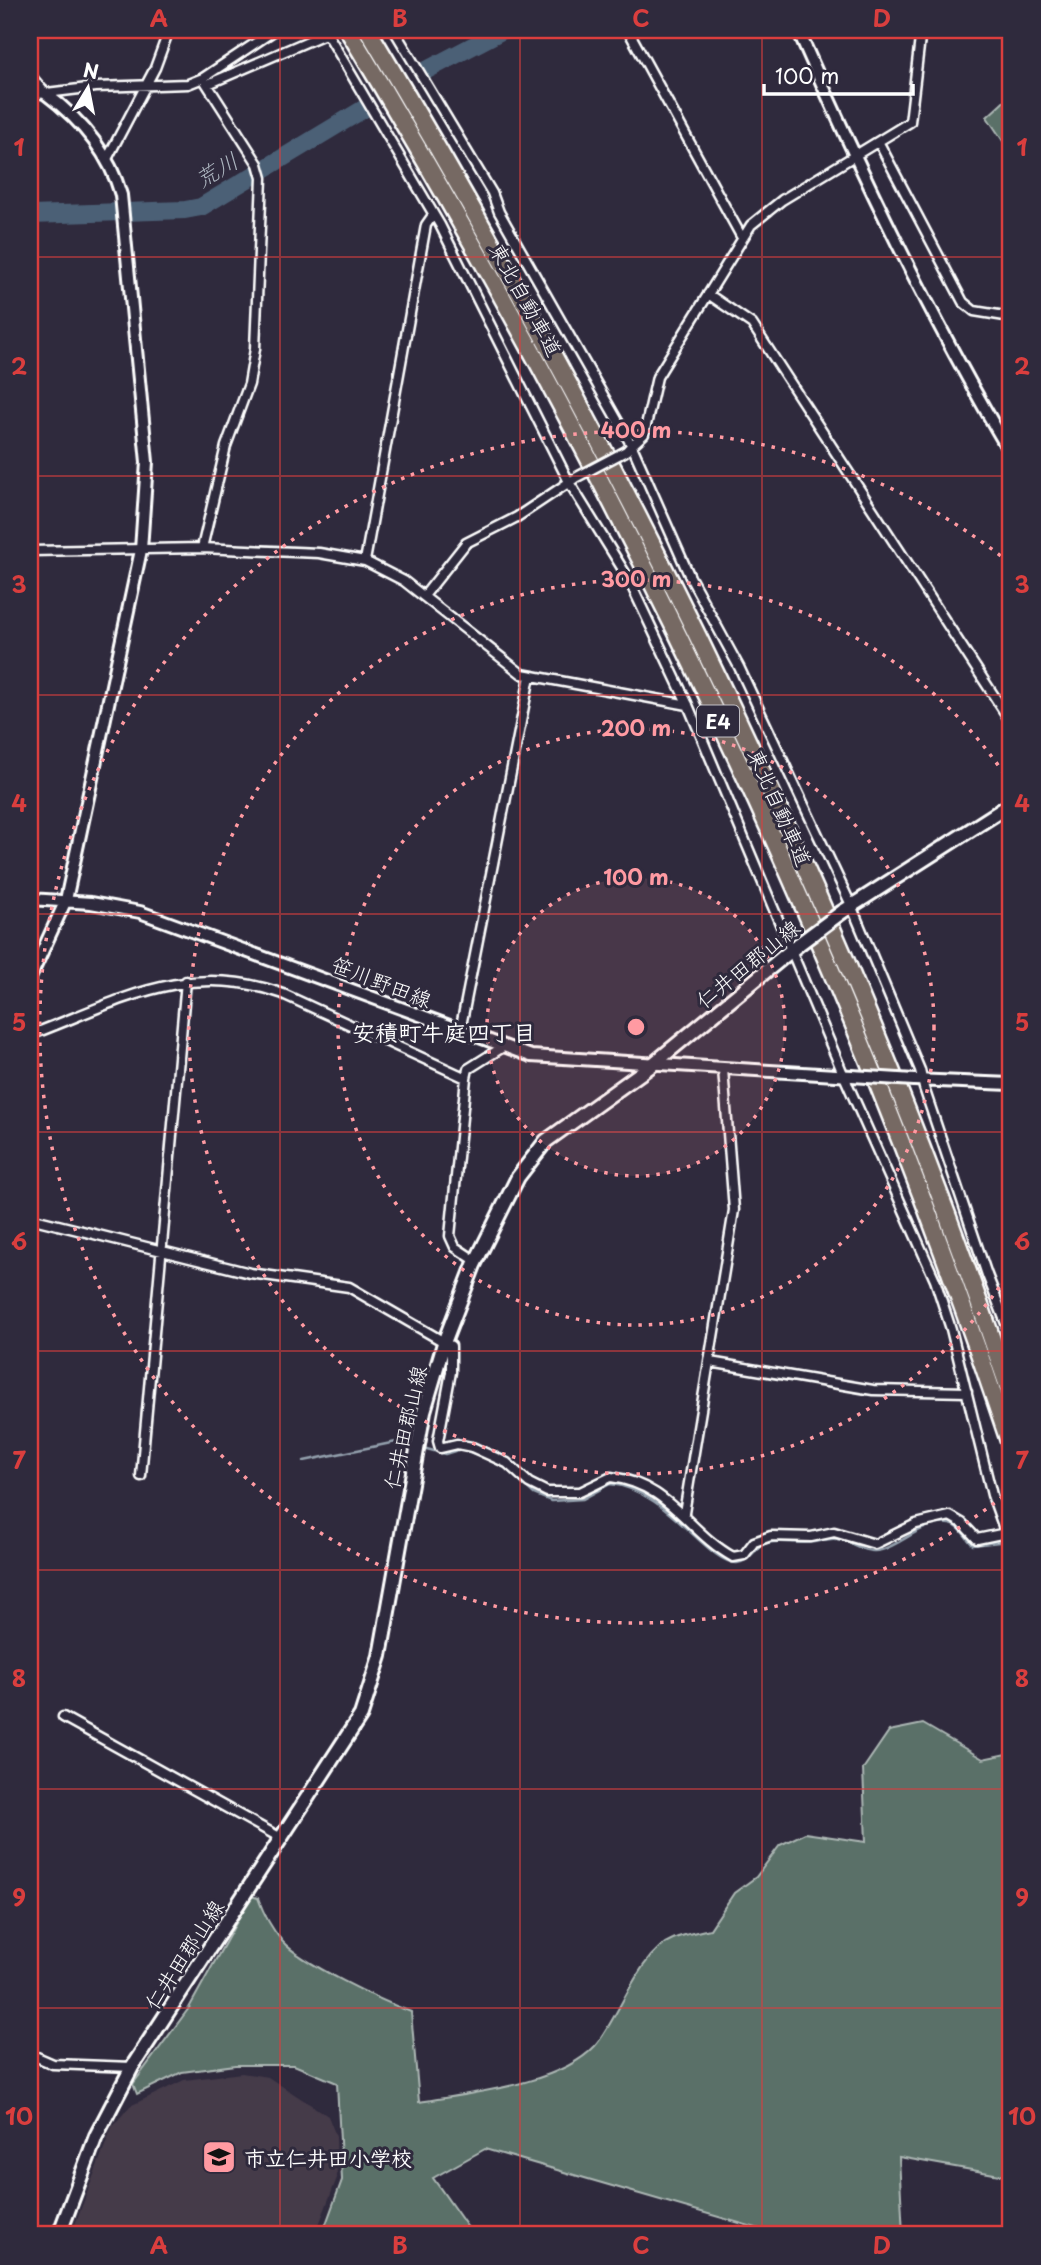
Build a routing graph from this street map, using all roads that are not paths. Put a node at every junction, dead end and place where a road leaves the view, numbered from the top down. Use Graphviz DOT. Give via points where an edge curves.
graph roads {
  1 [pos="169,30"];
  2 [pos="275,30"];
  3 [pos="348,30"];
  4 [pos="368,30"];
  5 [pos="394,30"];
  6 [pos="628,30"];
  7 [pos="798,30"];
  8 [pos="921,30"];
  9 [pos="30,75"];
  10 [pos="206,81"];
  11 [pos="145,85"];
  12 [pos="45,93"];
  13 [pos="30,95"];
  14 [pos="879,143"];
  15 [pos="854,158"];
  16 [pos="107,159"];
  17 [pos="433,215"];
  18 [pos="741,236"];
  19 [pos="708,294"];
  20 [pos="1011,317"];
  21 [pos="629,448"];
  22 [pos="1011,454"];
  23 [pos="573,480"];
  24 [pos="202,548"];
  25 [pos="141,550"];
  26 [pos="30,551"];
  27 [pos="365,561"];
  28 [pos="424,596"];
  29 [pos="530,676"];
  30 [pos="688,705"];
  31 [pos="1011,722"];
  32 [pos="1011,804"];
  33 [pos="30,899"];
  34 [pos="66,900"];
  35 [pos="846,909"];
  36 [pos="795,947"];
  37 [pos="30,978"];
  38 [pos="186,981"];
  39 [pos="460,1031"];
  40 [pos="30,1035"];
  41 [pos="503,1047"];
  42 [pos="653,1065"];
  43 [pos="723,1069"];
  44 [pos="848,1076"];
  45 [pos="466,1077"];
  46 [pos="919,1080"];
  47 [pos="1011,1084"];
  48 [pos="30,1217"];
  49 [pos="160,1248"];
  50 [pos="476,1261"];
  51 [pos="1011,1336"];
  52 [pos="445,1340"];
  53 [pos="710,1363"];
  54 [pos="967,1392"];
  55 [pos="1011,1395"];
  56 [pos="1011,1447"];
  57 [pos="141,1476"];
  58 [pos="684,1513"];
  59 [pos="1007,1528"];
  60 [pos="1011,1548"];
  61 [pos="63,1717"];
  62 [pos="281,1838"];
  63 [pos="30,2054"];
  64 [pos="132,2067"];
  65 [pos="59,2235"];
  1 -- 11 [label="street"];
  2 -- 10 [label="street"];
  3 -- 56 [label="highway, 東北自動車道 / E4" via="556,395 732,750 850,1017 933,1227"];
  4 -- 55 [label="highway, 東北自動車道 / E4" via="570,384 741,729 901,1098"];
  5 -- 21 [label="street" via="492,193"];
  6 -- 18 [label="street"];
  7 -- 15 [label="street"];
  8 -- 14 [label="street" via="912,118"];
  9 -- 12 [label="street"];
  10 -- 11 [label="street"];
  10 -- 17 [label="street" via="327,33"];
  10 -- 24 [label="street" via="258,164 262,178 255,349"];
  11 -- 12 [label="street"];
  11 -- 16 [label="street"];
  12 -- 13 [label="street"];
  12 -- 16 [label="street"];
  14 -- 15 [label="street"];
  14 -- 20 [label="street" via="963,302 974,311"];
  15 -- 18 [label="street" via="762,213"];
  15 -- 22 [label="street" via="934,320"];
  16 -- 25 [label="street" via="124,211 147,462"];
  17 -- 23 [label="street"];
  17 -- 27 [label="street" via="426,225"];
  18 -- 19 [label="street"];
  19 -- 21 [label="street" via="657,377 644,434"];
  19 -- 31 [label="street" via="752,324"];
  21 -- 23 [label="street, bridge"];
  21 -- 35 [label="street" via="739,667"];
  23 -- 28 [label="street" via="466,543"];
  23 -- 30 [label="street" via="627,576"];
  24 -- 25 [label="street"];
  24 -- 27 [label="street" via="319,553"];
  25 -- 26 [label="street"];
  25 -- 34 [label="street"];
  27 -- 28 [label="street"];
  28 -- 29 [label="street" via="519,673"];
  29 -- 30 [label="street"];
  29 -- 39 [label="street"];
  30 -- 36 [label="street"];
  32 -- 35 [label="main road, 仁井田郡山線"];
  33 -- 34 [label="street, 笹川野田線"];
  34 -- 37 [label="street"];
  34 -- 39 [label="street, 笹川野田線" via="140,912"];
  35 -- 36 [label="main road, 仁井田郡山線, bridge"];
  35 -- 46 [label="street"];
  36 -- 42 [label="main road, 仁井田郡山線"];
  36 -- 44 [label="street"];
  38 -- 40 [label="street" via="150,989"];
  38 -- 45 [label="street" via="214,980 270,989"];
  38 -- 49 [label="street"];
  39 -- 41 [label="street, 笹川野田線"];
  41 -- 42 [label="street, 笹川野田線" via="531,1056"];
  41 -- 45 [label="street" via="468,1069"];
  42 -- 43 [label="street, 笹川野田線"];
  42 -- 50 [label="main road, 仁井田郡山線" via="537,1150 518,1177"];
  43 -- 44 [label="street, 笹川野田線"];
  43 -- 53 [label="street" via="734,1209"];
  44 -- 46 [label="street, 笹川野田線, bridge"];
  44 -- 54 [label="street" via="934,1280"];
  45 -- 50 [label="street" via="450,1236 455,1247"];
  46 -- 47 [label="street, 笹川野田線"];
  46 -- 51 [label="street"];
  48 -- 49 [label="street"];
  49 -- 52 [label="street" via="250,1273 349,1287"];
  49 -- 57 [label="street"];
  50 -- 52 [label="main road, 仁井田郡山線"];
  52 -- 58 [label="street" via="452,1357 440,1448 472,1447 507,1463 547,1492 580,1492 616,1477 649,1488"];
  52 -- 62 [label="main road, 仁井田郡山線" via="424,1411 376,1672 361,1715"];
  53 -- 54 [label="street" via="873,1390"];
  53 -- 58 [label="street"];
  54 -- 59 [label="street" via="992,1494"];
  58 -- 59 [label="street" via="713,1543 736,1557 744,1555 754,1542 771,1536 811,1537 834,1532 875,1544 916,1524 950,1516 977,1539"];
  59 -- 60 [label="street"];
  61 -- 62 [label="street"];
  62 -- 64 [label="main road, 仁井田郡山線"];
  63 -- 64 [label="street" via="53,2064"];
  64 -- 65 [label="main road, 仁井田郡山線" via="96,2136"];
}
